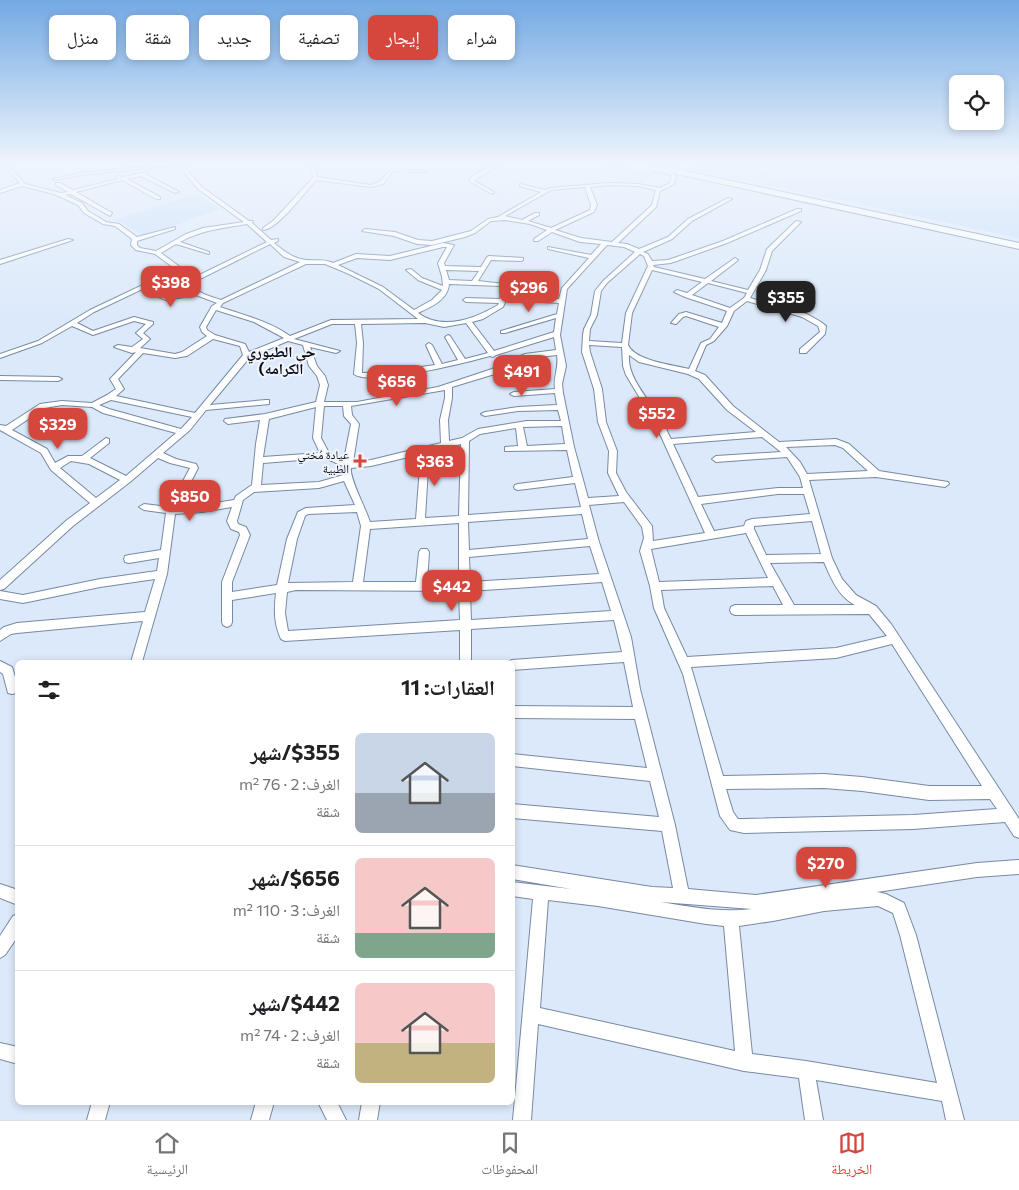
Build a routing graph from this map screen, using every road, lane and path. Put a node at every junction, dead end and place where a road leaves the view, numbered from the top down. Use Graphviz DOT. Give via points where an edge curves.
graph roads {
  1 [pos="95,217"];
  2 [pos="241,217"];
  3 [pos="251,217"];
  4 [pos="279,217"];
  5 [pos="531,217"];
  6 [pos="578,217"];
  7 [pos="640,217"];
  8 [pos="695,217"];
  9 [pos="782,217"];
  10 [pos="892,217"];
  11 [pos="500,218"];
  12 [pos="256,221"];
  13 [pos="524,221"];
  14 [pos="798,222"];
  15 [pos="249,223"];
  16 [pos="173,228"];
  17 [pos="265,229"];
  18 [pos="550,230"];
  19 [pos="365,231"];
  20 [pos="70,240"];
  21 [pos="135,240"];
  22 [pos="536,240"];
  23 [pos="274,241"];
  24 [pos="175,242"];
  25 [pos="609,243"];
  26 [pos="1019,244"];
  27 [pos="550,248"];
  28 [pos="640,251"];
  29 [pos="157,253"];
  30 [pos="207,253"];
  31 [pos="592,257"];
  32 [pos="521,259"];
  33 [pos="735,260"];
  34 [pos="0,262"];
  35 [pos="304,262"];
  36 [pos="333,265"];
  37 [pos="651,265"];
  38 [pos="442,268"];
  39 [pos="408,270"];
  40 [pos="482,270"];
  41 [pos="172,274"];
  42 [pos="190,282"];
  43 [pos="475,282"];
  44 [pos="703,282"];
  45 [pos="446,285"];
  46 [pos="148,292"];
  47 [pos="677,292"];
  48 [pos="751,292"];
  49 [pos="197,293"];
  50 [pos="686,296"];
  51 [pos="466,300"];
  52 [pos="504,300"];
  53 [pos="746,300"];
  54 [pos="561,301"];
  55 [pos="217,304"];
  56 [pos="731,310"];
  57 [pos="413,313"];
  58 [pos="560,315"];
  59 [pos="468,321"];
  60 [pos="425,322"];
  61 [pos="674,322"];
  62 [pos="71,323"];
  63 [pos="358,323"];
  64 [pos="724,326"];
  65 [pos="503,332"];
  66 [pos="558,333"];
  67 [pos="211,337"];
  68 [pos="448,337"];
  69 [pos="287,338"];
  70 [pos="586,343"];
  71 [pos="306,344"];
  72 [pos="429,345"];
  73 [pos="118,347"];
  74 [pos="626,348"];
  75 [pos="136,351"];
  76 [pos="336,351"];
  77 [pos="804,351"];
  78 [pos="561,352"];
  79 [pos="493,355"];
  80 [pos="0,356"];
  81 [pos="247,356"];
  82 [pos="462,360"];
  83 [pos="439,365"];
  84 [pos="691,372"];
  85 [pos="0,378"];
  86 [pos="58,379"];
  87 [pos="448,387"];
  88 [pos="558,391"];
  89 [pos="514,394"];
  90 [pos="110,397"];
  91 [pos="266,402"];
  92 [pos="320,404"];
  93 [pos="93,405"];
  94 [pos="347,405"];
  95 [pos="562,407"];
  96 [pos="205,408"];
  97 [pos="484,414"];
  98 [pos="198,416"];
  99 [pos="265,417"];
  100 [pos="228,421"];
  101 [pos="564,423"];
  102 [pos="519,425"];
  103 [pos="3,428"];
  104 [pos="182,432"];
  105 [pos="764,434"];
  106 [pos="465,440"];
  107 [pos="106,441"];
  108 [pos="668,442"];
  109 [pos="445,445"];
  110 [pos="779,445"];
  111 [pos="570,447"];
  112 [pos="523,448"];
  113 [pos="508,449"];
  114 [pos="425,450"];
  115 [pos="158,454"];
  116 [pos="789,454"];
  117 [pos="326,455"];
  118 [pos="84,459"];
  119 [pos="716,459"];
  120 [pos="258,460"];
  121 [pos="348,464"];
  122 [pos="54,468"];
  123 [pos="876,474"];
  124 [pos="347,477"];
  125 [pos="804,477"];
  126 [pos="579,479"];
  127 [pos="127,480"];
  128 [pos="945,484"];
  129 [pos="518,487"];
  130 [pos="254,489"];
  131 [pos="808,491"];
  132 [pos="626,500"];
  133 [pos="695,501"];
  134 [pos="96,503"];
  135 [pos="236,503"];
  136 [pos="586,506"];
  137 [pos="144,507"];
  138 [pos="361,508"];
  139 [pos="171,511"];
  140 [pos="816,517"];
  141 [pos="464,520"];
  142 [pos="420,522"];
  143 [pos="366,526"];
  144 [pos="749,529"];
  145 [pos="711,535"];
  146 [pos="594,542"];
  147 [pos="646,546"];
  148 [pos="424,552"];
  149 [pos="165,553"];
  150 [pos="464,554"];
  151 [pos="827,558"];
  152 [pos="129,559"];
  153 [pos="763,559"];
  154 [pos="162,574"];
  155 [pos="604,578"];
  156 [pos="776,582"];
  157 [pos="0,586"];
  158 [pos="655,586"];
  159 [pos="282,587"];
  160 [pos="357,587"];
  161 [pos="421,587"];
  162 [pos="465,587"];
  163 [pos="0,595"];
  164 [pos="226,597"];
  165 [pos="872,609"];
  166 [pos="734,610"];
  167 [pos="791,610"];
  168 [pos="618,615"];
  169 [pos="148,616"];
  170 [pos="227,622"];
  171 [pos="465,625"];
  172 [pos="0,636"];
  173 [pos="894,639"];
  174 [pos="628,657"];
  175 [pos="137,660"];
  176 [pos="466,660"];
  177 [pos="685,662"];
  178 [pos="515,665"];
  179 [pos="0,666"];
  180 [pos="12,689"];
  181 [pos="515,712"];
  182 [pos="641,713"];
  183 [pos="515,760"];
  184 [pos="656,775"];
  185 [pos="718,783"];
  186 [pos="994,792"];
  187 [pos="515,811"];
  188 [pos="1009,815"];
  189 [pos="668,825"];
  190 [pos="1019,831"];
  191 [pos="1019,867"];
  192 [pos="515,872"];
  193 [pos="515,889"];
  194 [pos="0,891"];
  195 [pos="541,893"];
  196 [pos="682,896"];
  197 [pos="15,897"];
  198 [pos="731,919"];
  199 [pos="15,926"];
  200 [pos="0,950"];
  201 [pos="531,1014"];
  202 [pos="0,1051"];
  203 [pos="15,1055"];
  204 [pos="744,1062"];
  205 [pos="806,1070"];
  206 [pos="949,1094"];
  207 [pos="100,1105"];
  208 [pos="264,1105"];
  209 [pos="329,1105"];
  210 [pos="371,1105"];
  211 [pos="96,1120"];
  212 [pos="260,1120"];
  213 [pos="337,1120"];
  214 [pos="368,1120"];
  215 [pos="522,1120"];
  216 [pos="814,1120"];
  217 [pos="955,1120"];
  1 -- 21 [label="street" via="118,226"];
  2 -- 15 [label="street"];
  3 -- 12 [label="street"];
  4 -- 17 [label="street"];
  5 -- 13 [label="street"];
  6 -- 18 [label="street"];
  7 -- 25 [label="street"];
  8 -- 28 [label="street" via="670,238"];
  9 -- 37 [label="street" via="725,242"];
  10 -- 26 [label="highway"];
  11 -- 13 [label="street"];
  11 -- 19 [label="street" via="490,220 463,236 432,243"];
  12 -- 15 [label="street"];
  12 -- 17 [label="street"];
  13 -- 18 [label="street"];
  14 -- 48 [label="street" via="768,250 763,270"];
  15 -- 23 [label="street"];
  15 -- 24 [label="street" via="205,229"];
  16 -- 21 [label="street"];
  17 -- 23 [label="street"];
  18 -- 22 [label="street"];
  18 -- 25 [label="street" via="580,240"];
  20 -- 34 [label="street"];
  21 -- 29 [label="street" via="134,245 138,249"];
  23 -- 35 [label="street" via="286,256"];
  23 -- 42 [label="street" via="247,251"];
  24 -- 29 [label="street"];
  24 -- 30 [label="street"];
  25 -- 28 [label="street"];
  25 -- 31 [label="street"];
  27 -- 31 [label="street"];
  28 -- 37 [label="street"];
  28 -- 70 [label="street" via="598,291"];
  29 -- 41 [label="street" via="178,267"];
  31 -- 54 [label="street" via="566,286"];
  32 -- 40 [label="street" via="491,258"];
  33 -- 44 [label="street"];
  35 -- 36 [label="street" via="321,261"];
  35 -- 55 [label="street"];
  36 -- 38 [label="street" via="356,256 386,259 450,244 452,246 442,261"];
  36 -- 57 [label="street" via="381,288"];
  37 -- 44 [label="street"];
  37 -- 74 [label="street" via="631,306"];
  38 -- 40 [label="street"];
  38 -- 45 [label="street"];
  39 -- 45 [label="street" via="420,279"];
  40 -- 43 [label="street"];
  41 -- 42 [label="street"];
  41 -- 62 [label="street"];
  42 -- 49 [label="street"];
  43 -- 45 [label="street"];
  43 -- 52 [label="street" via="502,285"];
  44 -- 48 [label="street"];
  44 -- 50 [label="street"];
  45 -- 57 [label="street" via="435,301"];
  46 -- 49 [label="street" via="166,298"];
  47 -- 50 [label="street"];
  48 -- 53 [label="street"];
  49 -- 55 [label="street"];
  50 -- 56 [label="street"];
  51 -- 52 [label="street"];
  52 -- 54 [label="street"];
  52 -- 59 [label="street" via="490,314"];
  53 -- 56 [label="street"];
  53 -- 77 [label="street" via="809,318 821,325 824,333"];
  54 -- 58 [label="street"];
  55 -- 67 [label="street" via="204,327"];
  55 -- 69 [label="street"];
  56 -- 64 [label="street"];
  57 -- 60 [label="street"];
  58 -- 65 [label="street"];
  58 -- 66 [label="street"];
  59 -- 60 [label="street" via="444,325"];
  59 -- 79 [label="street"];
  60 -- 63 [label="street"];
  61 -- 64 [label="street" via="686,314"];
  62 -- 75 [label="street" via="96,333 134,319 152,323 139,333 147,339"];
  62 -- 80 [label="street" via="40,342"];
  63 -- 69 [label="street" via="325,324"];
  63 -- 83 [label="street" via="360,376"];
  64 -- 84 [label="street" via="712,340 703,344"];
  66 -- 78 [label="street"];
  66 -- 79 [label="street"];
  67 -- 75 [label="street" via="179,355"];
  67 -- 81 [label="street" via="243,345"];
  68 -- 82 [label="street"];
  69 -- 71 [label="street"];
  69 -- 81 [label="street"];
  70 -- 74 [label="street"];
  70 -- 132 [label="street" via="598,389 602,422 613,451 612,473"];
  71 -- 76 [label="street"];
  71 -- 92 [label="street" via="313,366 323,380"];
  72 -- 83 [label="street"];
  73 -- 75 [label="street"];
  74 -- 84 [label="street" via="642,360"];
  74 -- 108 [label="street" via="626,367"];
  75 -- 90 [label="street" via="114,379 120,389"];
  78 -- 87 [label="street" via="528,356"];
  78 -- 88 [label="street"];
  79 -- 82 [label="street"];
  81 -- 96 [label="street"];
  82 -- 83 [label="street"];
  84 -- 105 [label="street" via="702,377 730,408"];
  85 -- 86 [label="street"];
  87 -- 94 [label="street"];
  87 -- 109 [label="street" via="450,399 444,416"];
  88 -- 89 [label="street"];
  88 -- 95 [label="street"];
  90 -- 93 [label="street"];
  90 -- 98 [label="street"];
  91 -- 96 [label="street"];
  92 -- 94 [label="street"];
  92 -- 99 [label="street"];
  92 -- 117 [label="street" via="317,438"];
  93 -- 103 [label="street" via="50,404"];
  93 -- 104 [label="street"];
  94 -- 121 [label="street" via="355,430"];
  95 -- 97 [label="street" via="511,409"];
  95 -- 101 [label="street"];
  96 -- 98 [label="street"];
  98 -- 104 [label="street"];
  99 -- 100 [label="street"];
  99 -- 120 [label="street"];
  101 -- 102 [label="street"];
  101 -- 111 [label="street"];
  102 -- 106 [label="street" via="473,433"];
  102 -- 112 [label="street"];
  103 -- 122 [label="street" via="44,451"];
  104 -- 115 [label="street"];
  105 -- 108 [label="street"];
  105 -- 110 [label="street"];
  106 -- 109 [label="street"];
  106 -- 141 [label="street"];
  107 -- 118 [label="street"];
  108 -- 133 [label="street"];
  109 -- 114 [label="street"];
  110 -- 116 [label="street"];
  110 -- 123 [label="street" via="836,442 846,446"];
  111 -- 112 [label="street"];
  111 -- 126 [label="street"];
  112 -- 113 [label="street"];
  114 -- 121 [label="street" via="381,461"];
  114 -- 142 [label="street"];
  115 -- 127 [label="street"];
  115 -- 139 [label="street" via="194,468"];
  116 -- 119 [label="street"];
  116 -- 125 [label="street"];
  117 -- 120 [label="street"];
  117 -- 121 [label="street"];
  118 -- 122 [label="street" via="71,458"];
  118 -- 127 [label="street"];
  120 -- 130 [label="street"];
  121 -- 124 [label="street"];
  122 -- 134 [label="street"];
  123 -- 125 [label="street"];
  123 -- 128 [label="street"];
  124 -- 130 [label="street" via="319,485"];
  124 -- 138 [label="street"];
  125 -- 131 [label="street"];
  126 -- 129 [label="street"];
  126 -- 136 [label="street"];
  127 -- 134 [label="street"];
  130 -- 135 [label="street" via="242,494"];
  131 -- 133 [label="street" via="778,491"];
  131 -- 140 [label="street"];
  132 -- 136 [label="street"];
  132 -- 147 [label="street" via="647,526 649,538"];
  133 -- 145 [label="street"];
  134 -- 157 [label="street"];
  135 -- 139 [label="street"];
  135 -- 164 [label="street" via="233,524 243,530 244,535 227,582"];
  136 -- 141 [label="street"];
  136 -- 146 [label="street"];
  137 -- 139 [label="street"];
  138 -- 143 [label="street"];
  138 -- 159 [label="street" via="301,514 285,563"];
  139 -- 149 [label="street"];
  140 -- 144 [label="street" via="752,523"];
  140 -- 151 [label="street"];
  141 -- 142 [label="street"];
  141 -- 150 [label="street"];
  142 -- 143 [label="street"];
  143 -- 160 [label="street"];
  144 -- 145 [label="street"];
  144 -- 153 [label="street"];
  145 -- 147 [label="street"];
  146 -- 150 [label="street"];
  146 -- 155 [label="street"];
  147 -- 158 [label="street"];
  148 -- 161 [label="street"];
  149 -- 152 [label="street"];
  149 -- 154 [label="street"];
  150 -- 162 [label="street"];
  151 -- 153 [label="street"];
  151 -- 165 [label="street" via="846,592"];
  153 -- 156 [label="street"];
  154 -- 163 [label="street" via="23,599"];
  154 -- 169 [label="street"];
  155 -- 162 [label="street"];
  155 -- 168 [label="street"];
  156 -- 158 [label="street"];
  156 -- 167 [label="street"];
  158 -- 177 [label="street" via="660,614"];
  159 -- 160 [label="street"];
  159 -- 164 [label="street"];
  159 -- 171 [label="street" via="280,619 285,636"];
  160 -- 161 [label="street"];
  161 -- 162 [label="street"];
  162 -- 171 [label="street"];
  164 -- 170 [label="street"];
  165 -- 167 [label="street"];
  165 -- 173 [label="street"];
  166 -- 167 [label="street"];
  168 -- 171 [label="street"];
  168 -- 174 [label="street"];
  169 -- 172 [label="street" via="17,628"];
  169 -- 175 [label="street"];
  171 -- 176 [label="street"];
  173 -- 177 [label="street" via="836,653"];
  173 -- 186 [label="street"];
  174 -- 178 [label="street"];
  174 -- 182 [label="street"];
  177 -- 185 [label="street"];
  179 -- 180 [label="street" via="8,671"];
  181 -- 182 [label="street"];
  182 -- 184 [label="street"];
  183 -- 184 [label="street"];
  184 -- 189 [label="street"];
  185 -- 186 [label="street" via="824,781 929,793"];
  185 -- 188 [label="street" via="728,819 735,825 744,826 913,822"];
  186 -- 188 [label="street"];
  187 -- 189 [label="street"];
  188 -- 190 [label="street"];
  189 -- 196 [label="street"];
  191 -- 196 [label="street" via="976,870 756,902"];
  192 -- 196 [label="street"];
  193 -- 195 [label="street"];
  194 -- 197 [label="street"];
  195 -- 198 [label="street"];
  195 -- 201 [label="street"];
  198 -- 204 [label="street"];
  198 -- 206 [label="street" via="878,899 895,905 901,912 908,935"];
  199 -- 200 [label="street"];
  201 -- 204 [label="street"];
  201 -- 215 [label="street"];
  202 -- 203 [label="street"];
  204 -- 205 [label="street"];
  205 -- 206 [label="street"];
  205 -- 216 [label="street"];
  206 -- 217 [label="street"];
  207 -- 211 [label="street"];
  208 -- 212 [label="street"];
  209 -- 213 [label="street"];
  210 -- 214 [label="street"];
}
